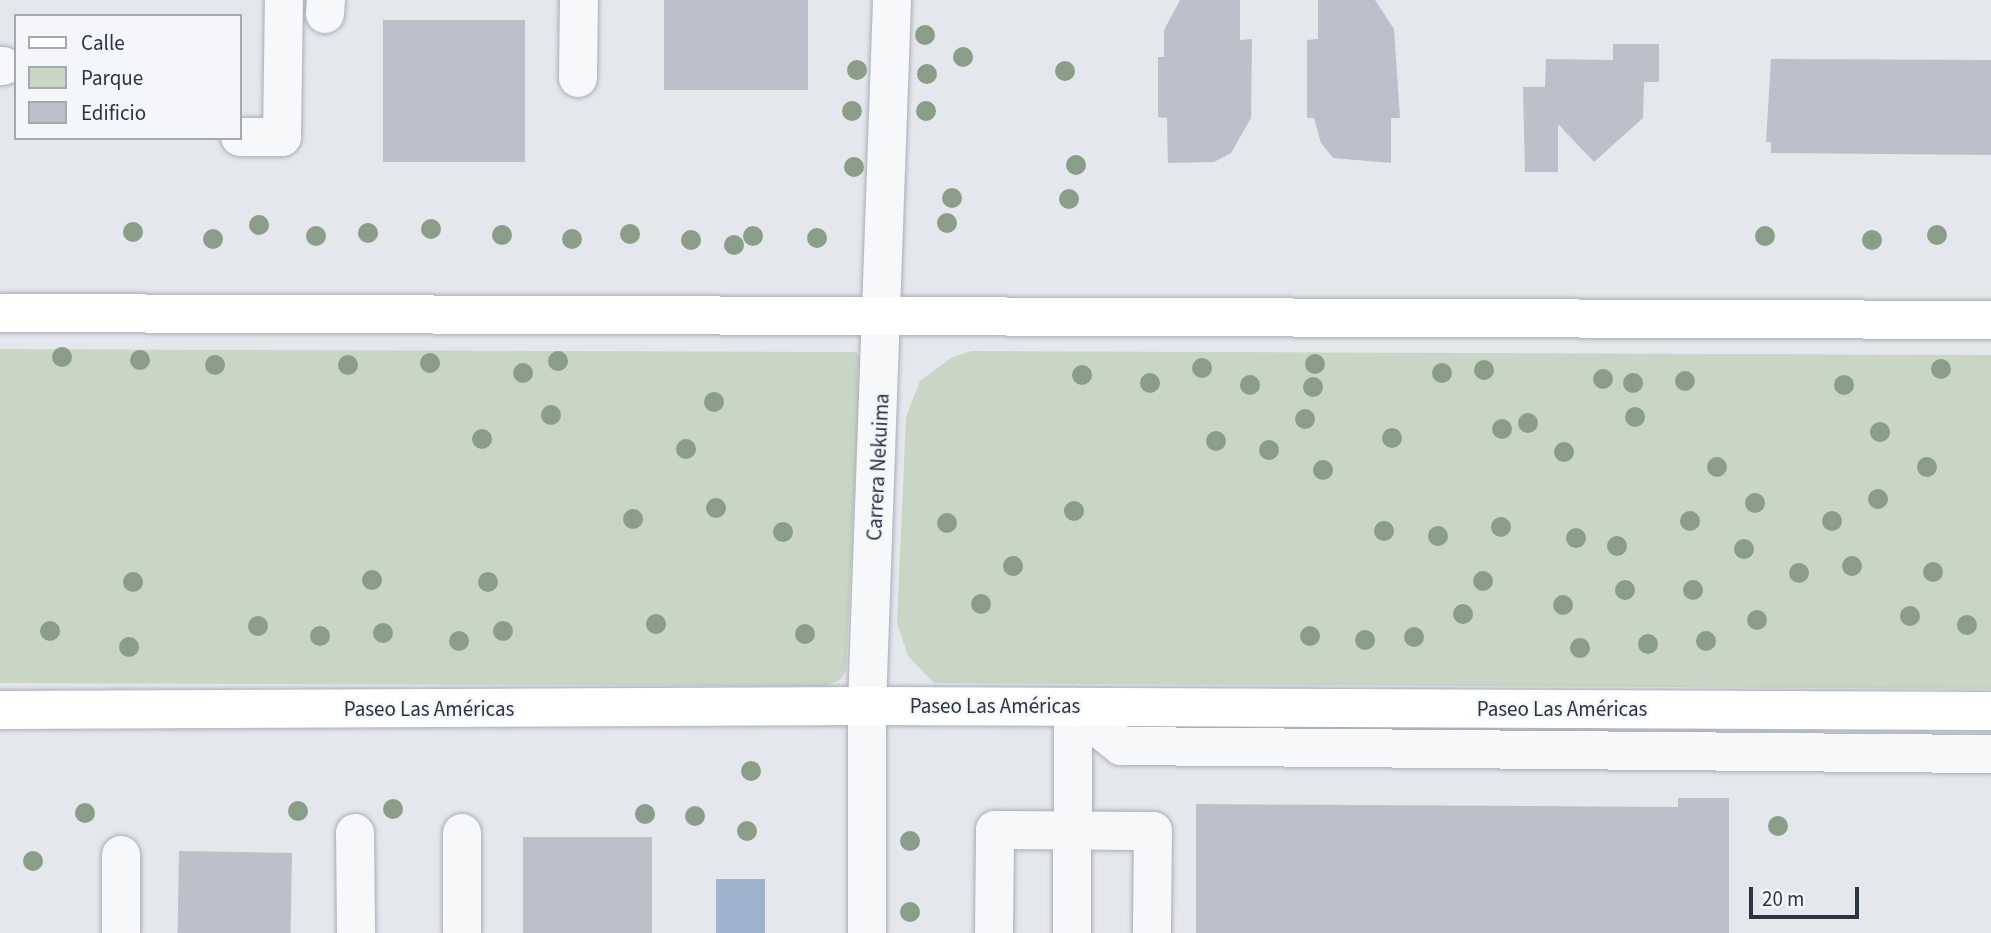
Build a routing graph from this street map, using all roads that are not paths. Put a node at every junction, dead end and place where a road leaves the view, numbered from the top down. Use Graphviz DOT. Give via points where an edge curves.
graph roads {
  1 [pos="284,0"];
  2 [pos="579,0"];
  3 [pos="892,0"];
  4 [pos="578,78"];
  5 [pos="242,136"];
  6 [pos="0,313"];
  7 [pos="885,314"];
  8 [pos="1991,320"];
  9 [pos="867,706"];
  10 [pos="1073,706"];
  11 [pos="0,710"];
  12 [pos="1991,711"];
  13 [pos="1991,754"];
  14 [pos="1072,831"];
  15 [pos="355,832"];
  16 [pos="462,833"];
  17 [pos="121,855"];
  18 [pos="121,933"];
  19 [pos="356,933"];
  20 [pos="462,933"];
  21 [pos="867,933"];
  22 [pos="994,933"];
  23 [pos="1072,933"];
  24 [pos="1152,933"];
  1 -- 5 [label="street" via="282,137"];
  2 -- 4 [label="street"];
  3 -- 7 [label="street, Carrera Nekuima"];
  6 -- 7 [label="main road"];
  7 -- 8 [label="main road"];
  7 -- 9 [label="street, Carrera Nekuima"];
  9 -- 10 [label="main road, Paseo Las Américas"];
  9 -- 11 [label="main road, Paseo Las Américas"];
  9 -- 21 [label="street, Carrera Nekuima"];
  10 -- 12 [label="main road, Paseo Las Américas"];
  10 -- 13 [label="street" via="1121,746"];
  10 -- 14 [label="street"];
  14 -- 22 [label="street" via="995,830"];
  14 -- 23 [label="street"];
  14 -- 24 [label="street" via="1153,831"];
  15 -- 19 [label="street"];
  16 -- 20 [label="street"];
  17 -- 18 [label="street"];
}
